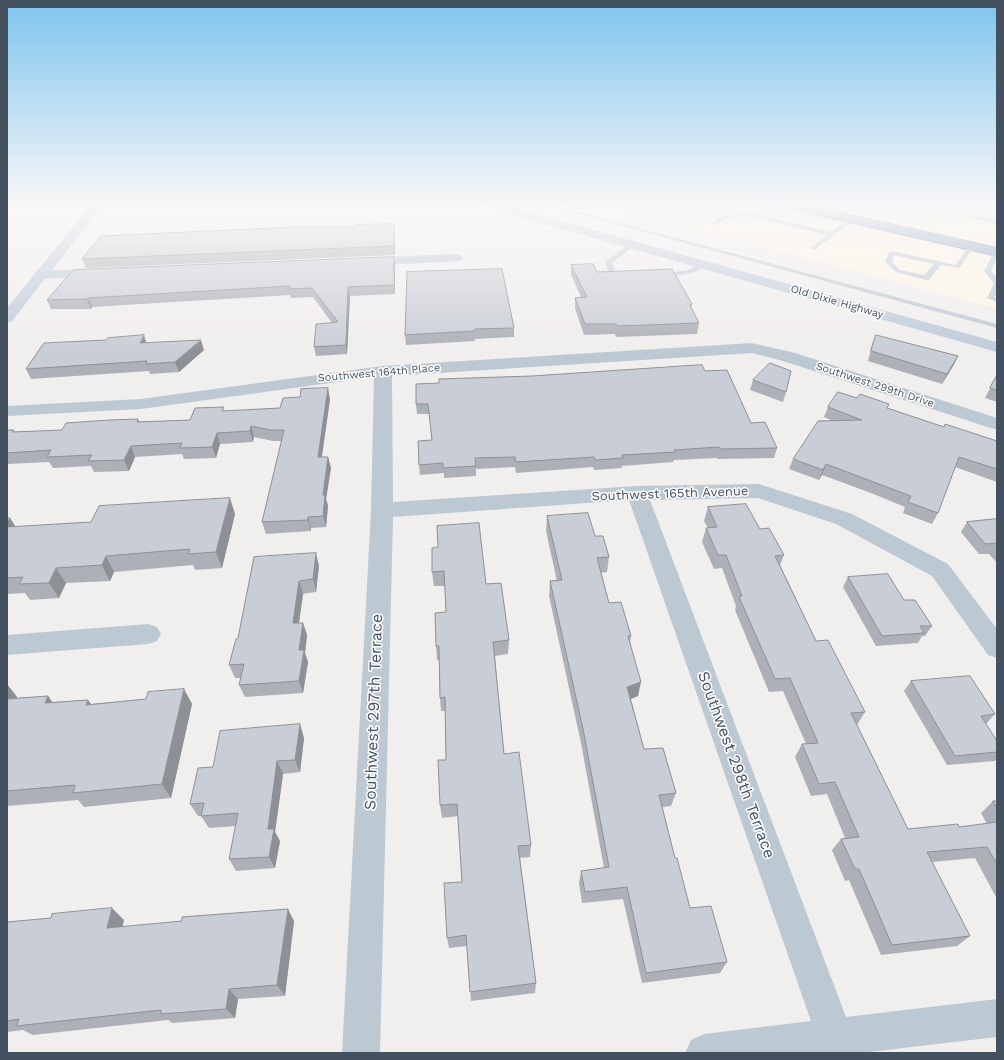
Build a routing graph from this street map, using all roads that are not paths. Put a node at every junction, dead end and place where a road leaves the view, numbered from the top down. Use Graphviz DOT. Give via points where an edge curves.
graph roads {
  1 [pos="57,254"];
  2 [pos="618,254"];
  3 [pos="671,254"];
  4 [pos="732,254"];
  5 [pos="891,254"];
  6 [pos="899,254"];
  7 [pos="966,254"];
  8 [pos="996,254"];
  9 [pos="456,258"];
  10 [pos="353,262"];
  11 [pos="939,263"];
  12 [pos="705,264"];
  13 [pos="113,272"];
  14 [pos="41,275"];
  15 [pos="630,276"];
  16 [pos="652,276"];
  17 [pos="997,283"];
  18 [pos="997,300"];
  19 [pos="7,318"];
  20 [pos="997,326"];
  21 [pos="997,347"];
  22 [pos="752,348"];
  23 [pos="383,371"];
  24 [pos="7,411"];
  25 [pos="997,424"];
  26 [pos="637,493"];
  27 [pos="382,510"];
  28 [pos="148,634"];
  29 [pos="7,645"];
  30 [pos="997,648"];
  31 [pos="997,1018"];
  32 [pos="835,1037"];
  33 [pos="362,1053"];
  34 [pos="704,1053"];
  1 -- 14 [label="street"];
  2 -- 15 [label="lane" via="608,262 614,277"];
  3 -- 12 [label="street, Old Dixie Highway"];
  4 -- 20 [label="lane"];
  5 -- 11 [label="lane" via="888,262 898,271 926,278"];
  6 -- 11 [label="lane"];
  7 -- 11 [label="lane" via="958,267"];
  8 -- 17 [label="lane" via="987,271"];
  9 -- 10 [label="street"];
  12 -- 16 [label="lane" via="690,272"];
  12 -- 21 [label="street, Old Dixie Highway"];
  13 -- 14 [label="street"];
  14 -- 19 [label="street"];
  17 -- 18 [label="lane" via="991,298"];
  22 -- 23 [label="street, Southwest 164th Place"];
  22 -- 25 [label="street, Southwest 299th Drive" via="789,357"];
  23 -- 24 [label="street, Southwest 164th Place" via="141,404"];
  23 -- 27 [label="street, Southwest 297th Terrace"];
  26 -- 27 [label="street, Southwest 165th Avenue"];
  26 -- 30 [label="street, Southwest 165th Avenue" via="759,491 844,519 940,570"];
  26 -- 32 [label="street, Southwest 298th Terrace"];
  27 -- 33 [label="street, Southwest 297th Terrace"];
  28 -- 29 [label="street"];
  31 -- 32 [label="street"];
  32 -- 34 [label="street"];
}
